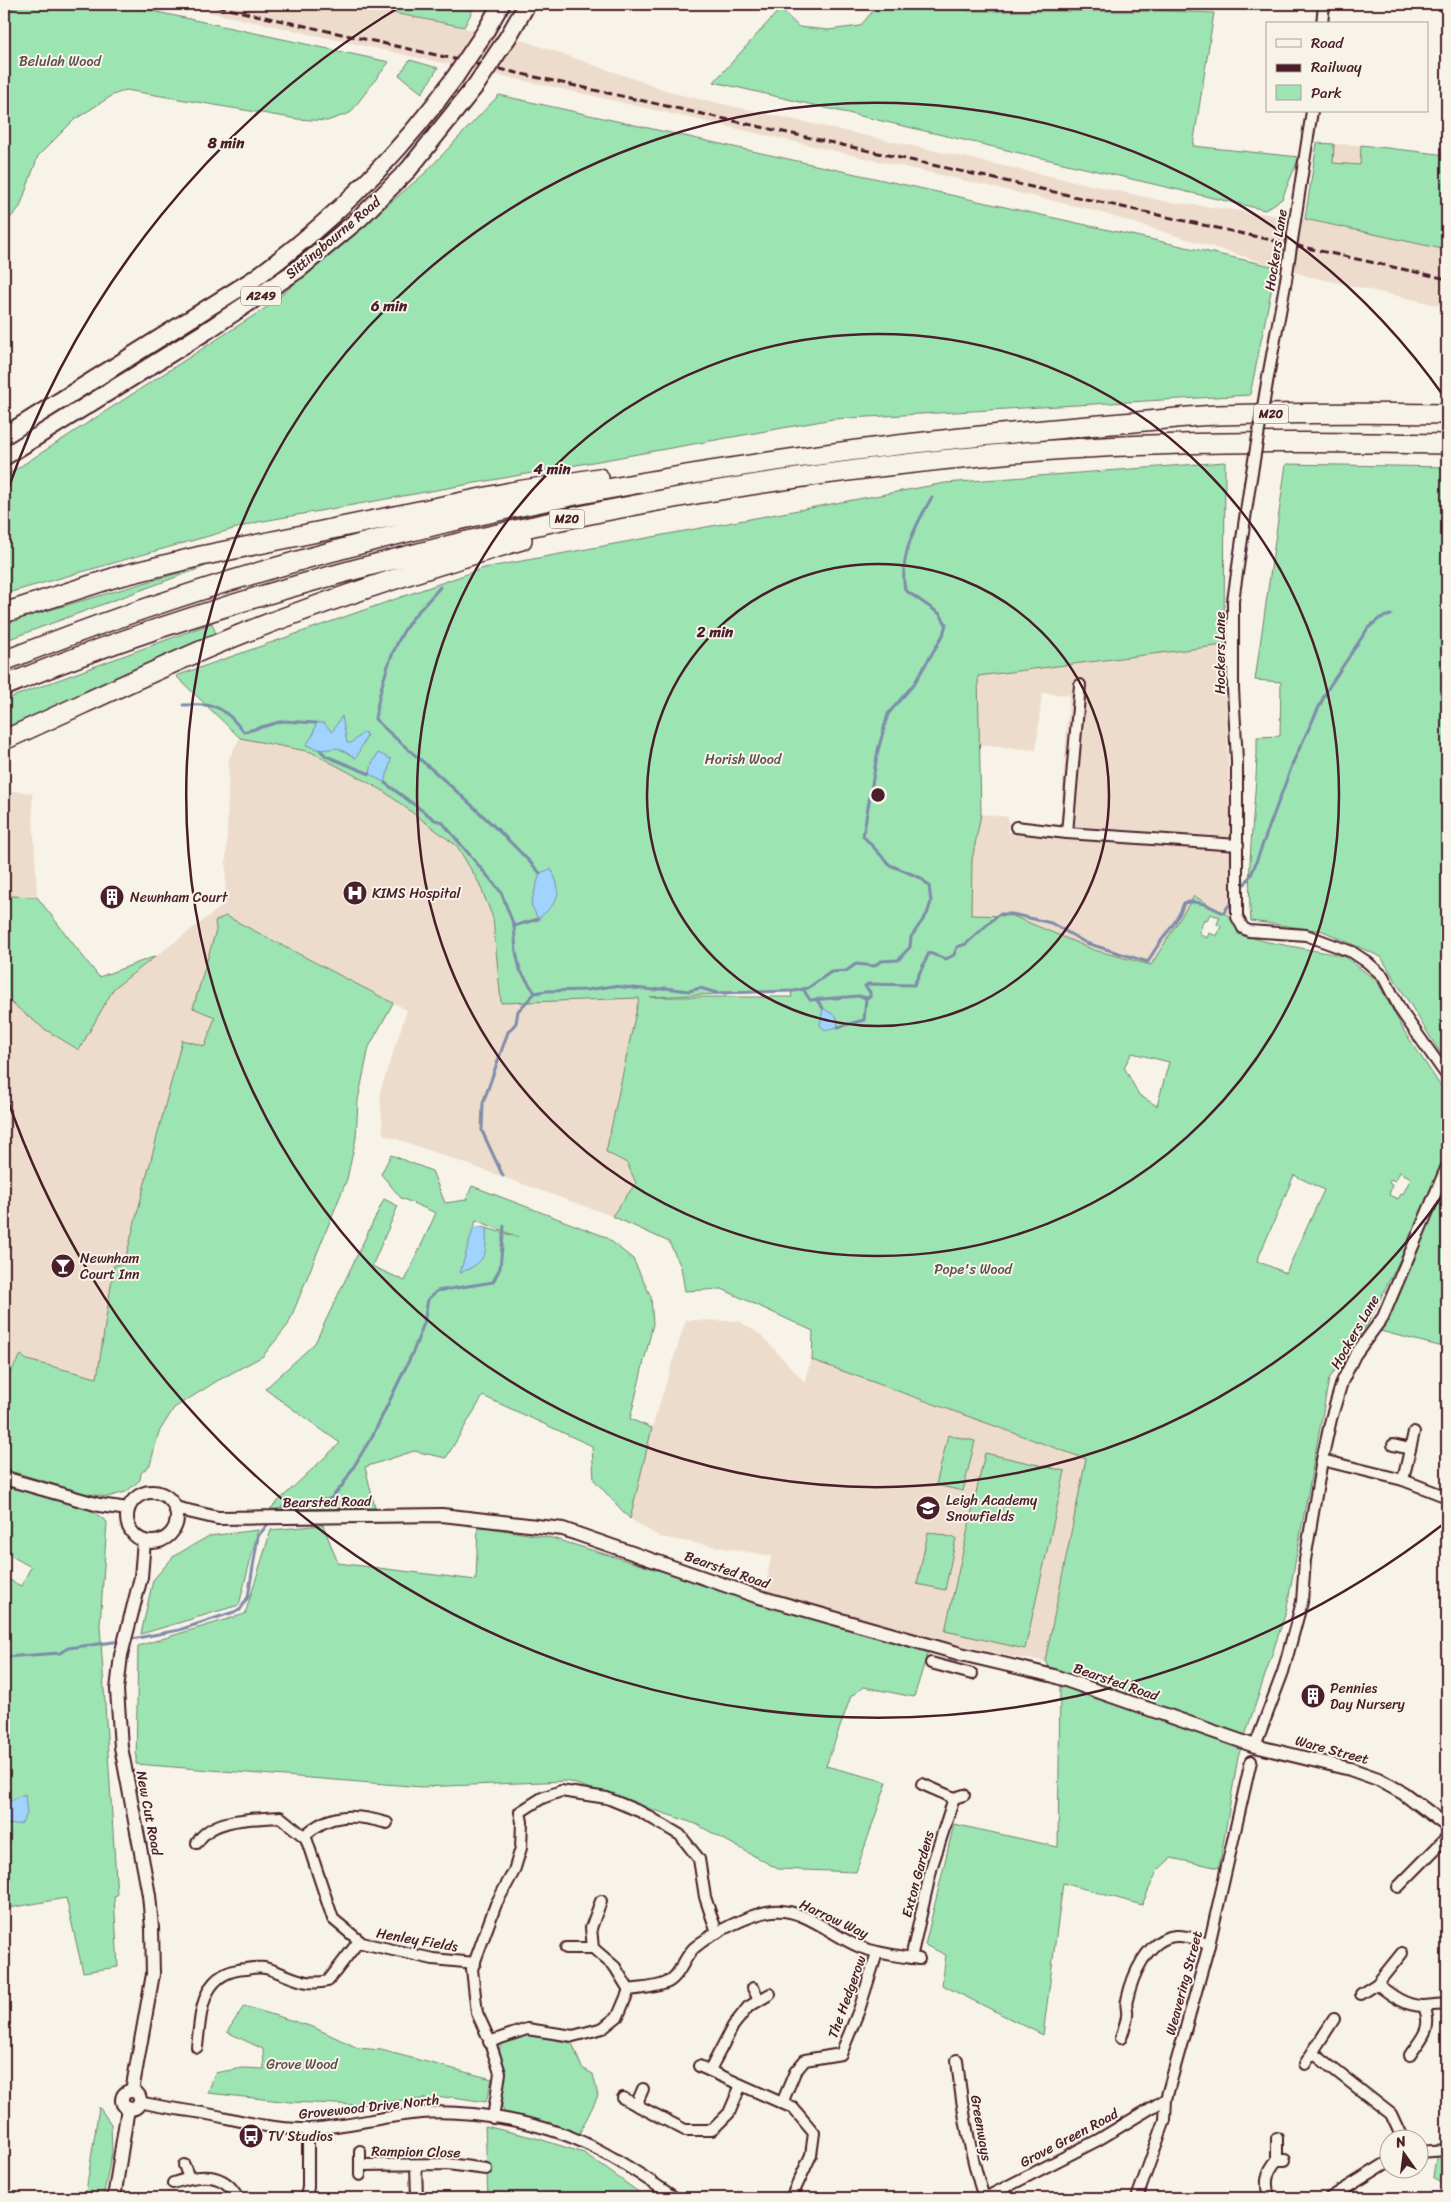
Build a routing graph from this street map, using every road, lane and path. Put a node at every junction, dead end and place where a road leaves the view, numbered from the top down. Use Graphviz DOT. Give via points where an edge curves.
graph roads {
  1 [pos="501,4"];
  2 [pos="527,4"];
  3 [pos="1324,4"];
  4 [pos="1322,22"];
  5 [pos="1312,112"];
  6 [pos="1447,414"];
  7 [pos="4,436"];
  8 [pos="1447,444"];
  9 [pos="4,456"];
  10 [pos="685,474"];
  11 [pos="595,513"];
  12 [pos="4,613"];
  13 [pos="4,661"];
  14 [pos="1080,684"];
  15 [pos="4,686"];
  16 [pos="4,740"];
  17 [pos="1016,827"];
  18 [pos="1067,833"];
  19 [pos="1238,844"];
  20 [pos="1447,1076"];
  21 [pos="1447,1166"];
  22 [pos="1414,1432"];
  23 [pos="1393,1445"];
  24 [pos="1410,1449"];
  25 [pos="1322,1460"];
  26 [pos="4,1478"];
  27 [pos="1403,1480"];
  28 [pos="1447,1497"];
  29 [pos="175,1508"];
  30 [pos="128,1509"];
  31 [pos="144,1541"];
  32 [pos="961,1654"];
  33 [pos="932,1663"];
  34 [pos="958,1670"];
  35 [pos="972,1674"];
  36 [pos="1255,1746"];
  37 [pos="1251,1761"];
  38 [pos="922,1784"];
  39 [pos="387,1823"];
  40 [pos="1447,1826"];
  41 [pos="304,1836"];
  42 [pos="1447,1837"];
  43 [pos="197,1843"];
  44 [pos="1398,1886"];
  45 [pos="601,1901"];
  46 [pos="717,1933"];
  47 [pos="359,1941"];
  48 [pos="1209,1945"];
  49 [pos="566,1948"];
  50 [pos="593,1948"];
  51 [pos="878,1953"];
  52 [pos="1402,1953"];
  53 [pos="915,1958"];
  54 [pos="474,1963"];
  55 [pos="1377,1984"];
  56 [pos="752,1988"];
  57 [pos="628,1990"];
  58 [pos="770,1994"];
  59 [pos="1361,1994"];
  60 [pos="759,2000"];
  61 [pos="1447,2005"];
  62 [pos="1424,2006"];
  63 [pos="1334,2018"];
  64 [pos="1121,2038"];
  65 [pos="489,2042"];
  66 [pos="197,2048"];
  67 [pos="1313,2054"];
  68 [pos="1410,2055"];
  69 [pos="957,2060"];
  70 [pos="1305,2064"];
  71 [pos="699,2066"];
  72 [pos="710,2070"];
  73 [pos="741,2085"];
  74 [pos="643,2089"];
  75 [pos="623,2098"];
  76 [pos="1166,2100"];
  77 [pos="782,2103"];
  78 [pos="134,2105"];
  79 [pos="636,2105"];
  80 [pos="493,2118"];
  81 [pos="308,2128"];
  82 [pos="1398,2130"];
  83 [pos="1277,2138"];
  84 [pos="1447,2150"];
  85 [pos="1428,2151"];
  86 [pos="360,2152"];
  87 [pos="184,2165"];
  88 [pos="416,2165"];
  89 [pos="1378,2168"];
  90 [pos="486,2169"];
  91 [pos="189,2178"];
  92 [pos="174,2183"];
  93 [pos="114,2198"];
  94 [pos="238,2198"];
  95 [pos="306,2198"];
  96 [pos="417,2198"];
  97 [pos="675,2198"];
  98 [pos="791,2198"];
  99 [pos="984,2198"];
  100 [pos="1137,2198"];
  101 [pos="1269,2198"];
  102 [pos="1331,2198"];
  1 -- 7 [label="highway, Sittingbourne Road / A249, bridge" via="455,77 383,166 333,215 282,258 238,289"];
  2 -- 9 [label="highway, Sittingbourne Road / A249, bridge" via="476,85 409,169 360,218 313,258 240,310"];
  3 -- 4 [label="street"];
  5 -- 19 [label="street, Hockers Lane, bridge" via="1233,601 1232,689"];
  6 -- 10 [label="highway, M20" via="1204,416 824,453"];
  8 -- 11 [label="highway, M20" via="1205,444 1006,454 812,475"];
  10 -- 12 [label="highway, M20" via="626,475 511,492 124,575"];
  10 -- 13 [label="highway, M20" via="461,519 342,550 153,606"];
  11 -- 15 [label="highway, M20" via="421,552 263,595 136,635"];
  11 -- 16 [label="highway, M20" via="534,537 416,572 272,622"];
  14 -- 18 [label="street"];
  17 -- 18 [label="street"];
  18 -- 19 [label="street"];
  19 -- 20 [label="street, Hockers Lane" via="1237,917 1243,928 1306,935 1352,952 1367,962 1383,976 1401,1011"];
  21 -- 25 [label="street, Hockers Lane" via="1382,1317 1355,1355 1342,1382"];
  22 -- 24 [label="street"];
  23 -- 24 [label="street"];
  24 -- 27 [label="street"];
  25 -- 27 [label="street"];
  25 -- 36 [label="street, Hockers Lane" via="1305,1560 1302,1602 1283,1672"];
  26 -- 30 [label="street" via="99,1505"];
  27 -- 28 [label="street"];
  29 -- 30 [label="street" via="165,1496 150,1492 136,1497"];
  29 -- 31 [label="street" via="176,1524 167,1537 160,1541"];
  29 -- 32 [label="street, Bearsted Road" via="218,1518 442,1515 563,1529 750,1594"];
  30 -- 31 [label="street" via="130,1528"];
  31 -- 78 [label="street, New Cut Road" via="141,1577 121,1655 117,1690 121,1747 149,1895 152,1928 153,1974 132,2091 122,2098 124,2105"];
  32 -- 34 [label="street"];
  32 -- 36 [label="street, Bearsted Road" via="1054,1676"];
  33 -- 34 [label="street"];
  34 -- 35 [label="street"];
  36 -- 40 [label="street, Ware Street" via="1378,1779 1403,1793"];
  37 -- 48 [label="street, Weavering Street" via="1245,1772"];
  38 -- 53 [label="street, Exton Gardens" via="959,1796 932,1866"];
  39 -- 41 [label="street" via="349,1816 330,1818"];
  41 -- 43 [label="street" via="280,1817 247,1819 220,1825"];
  41 -- 47 [label="street, Henley Fields" via="333,1920"];
  42 -- 44 [label="street"];
  45 -- 50 [label="street" via="591,1928"];
  46 -- 51 [label="street, Harrow Way" via="772,1911 791,1912"];
  46 -- 54 [label="street" via="705,1897 699,1859 680,1835 641,1812 607,1798 561,1791 520,1812 521,1848"];
  46 -- 57 [label="street, Harrow Way" via="693,1949 667,1983"];
  47 -- 54 [label="street, Henley Fields" via="433,1960"];
  47 -- 66 [label="street" via="328,1982 314,1984 264,1968 230,1969 210,1985 202,2004"];
  48 -- 64 [label="street" via="1188,1936 1174,1936 1150,1949 1128,1992 1125,2007 1128,2014"];
  48 -- 76 [label="street, Weavering Street"];
  49 -- 50 [label="street"];
  50 -- 57 [label="street" via="614,1968"];
  51 -- 53 [label="street, Harrow Way"];
  51 -- 77 [label="street, The Hedgerow" via="841,2054 805,2060"];
  52 -- 55 [label="street"];
  54 -- 65 [label="street" via="477,2013"];
  55 -- 59 [label="street"];
  55 -- 62 [label="street" via="1406,2004"];
  56 -- 60 [label="street"];
  57 -- 65 [label="street" via="618,2016 603,2028 573,2036 527,2028"];
  58 -- 60 [label="street"];
  60 -- 72 [label="street" via="748,2007 733,2026"];
  61 -- 62 [label="street"];
  62 -- 68 [label="street" via="1429,2023"];
  63 -- 67 [label="street"];
  65 -- 80 [label="street" via="500,2073"];
  67 -- 70 [label="street"];
  67 -- 82 [label="street" via="1391,2114"];
  69 -- 99 [label="street, Greenways" via="964,2122"];
  71 -- 72 [label="street"];
  72 -- 73 [label="street"];
  73 -- 77 [label="street"];
  73 -- 79 [label="street" via="729,2113 712,2130 685,2130"];
  74 -- 79 [label="street"];
  75 -- 79 [label="street"];
  76 -- 99 [label="street, Grove Green Road" via="1098,2140"];
  76 -- 100 [label="street, Weavering Street" via="1165,2120"];
  77 -- 98 [label="street" via="793,2108 814,2133 811,2155"];
  78 -- 81 [label="street, Grovewood Drive North" via="256,2124"];
  78 -- 93 [label="street, New Cut Road"];
  80 -- 81 [label="street, Grovewood Drive North" via="420,2113"];
  80 -- 97 [label="street, Grovewood Drive North" via="542,2128 590,2145 635,2170"];
  81 -- 95 [label="street"];
  83 -- 101 [label="street" via="1281,2160 1269,2170 1266,2183"];
  84 -- 85 [label="street"];
  86 -- 88 [label="street, Rampion Close" via="360,2170"];
  87 -- 91 [label="street"];
  88 -- 90 [label="street, Rampion Close" via="448,2164 472,2171"];
  88 -- 96 [label="street"];
  89 -- 102 [label="street"];
  91 -- 92 [label="street"];
  91 -- 94 [label="street" via="221,2179 230,2185"];
}
